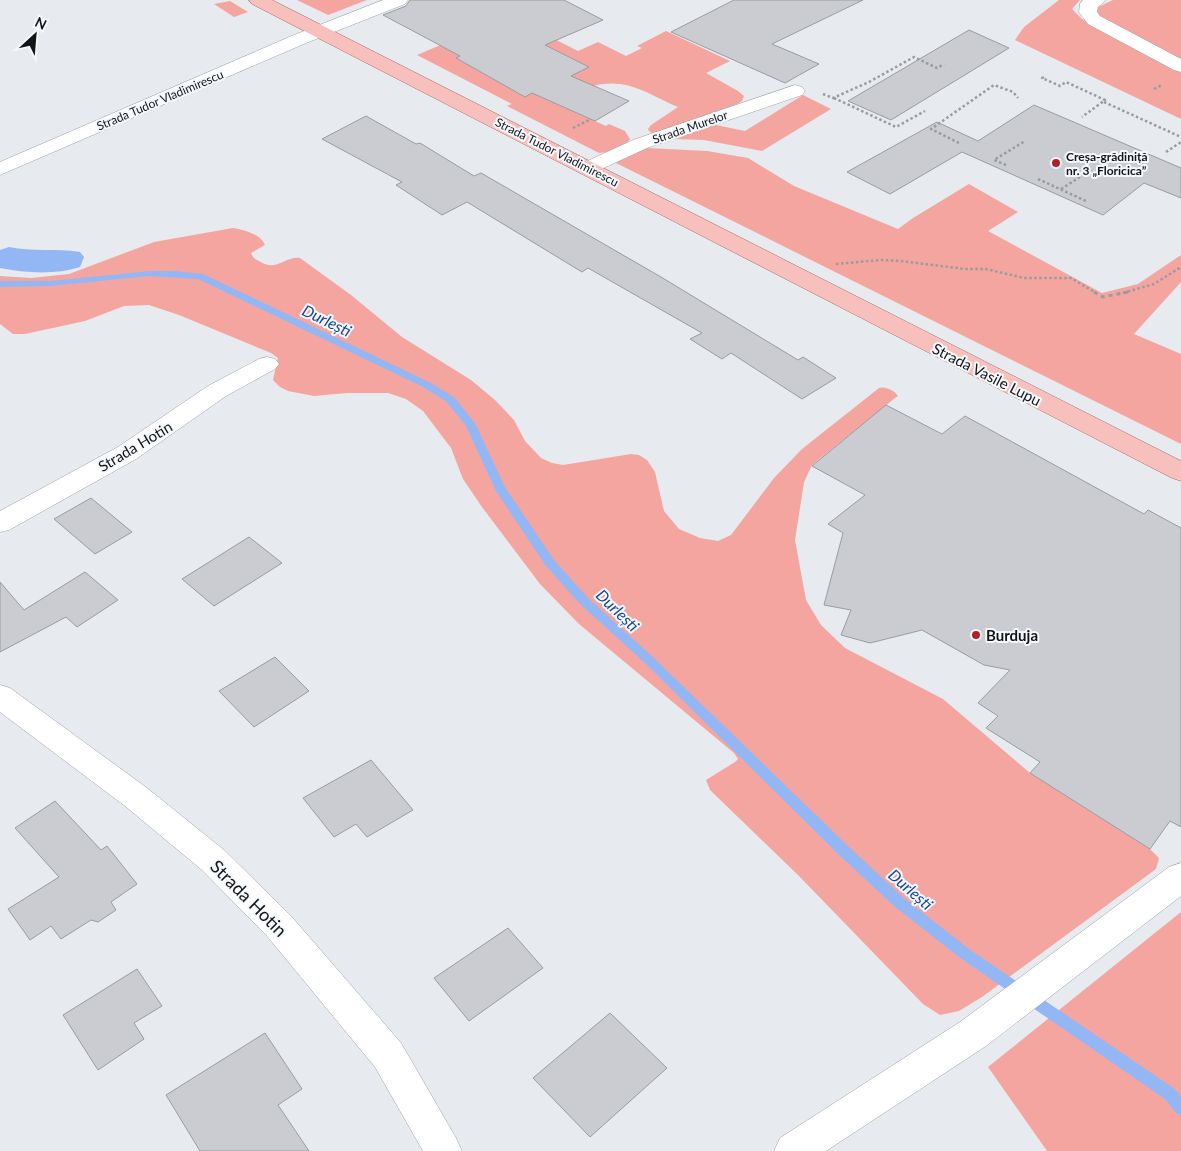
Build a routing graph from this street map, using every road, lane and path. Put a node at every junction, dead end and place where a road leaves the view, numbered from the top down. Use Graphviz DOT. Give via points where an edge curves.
graph roads {
  1 [pos="258,0"];
  2 [pos="400,0"];
  3 [pos="1096,0"];
  4 [pos="320,31"];
  5 [pos="944,64"];
  6 [pos="1181,66"];
  7 [pos="1044,77"];
  8 [pos="1161,86"];
  9 [pos="1154,89"];
  10 [pos="795,91"];
  11 [pos="818,93"];
  12 [pos="833,98"];
  13 [pos="1018,98"];
  14 [pos="1103,102"];
  15 [pos="925,111"];
  16 [pos="1082,117"];
  17 [pos="591,119"];
  18 [pos="573,128"];
  19 [pos="1181,137"];
  20 [pos="1025,141"];
  21 [pos="1181,142"];
  22 [pos="959,143"];
  23 [pos="1166,152"];
  24 [pos="1006,165"];
  25 [pos="588,168"];
  26 [pos="0,169"];
  27 [pos="1091,170"];
  28 [pos="1038,179"];
  29 [pos="1061,189"];
  30 [pos="1086,201"];
  31 [pos="833,264"];
  32 [pos="1181,267"];
  33 [pos="793,274"];
  34 [pos="267,364"];
  35 [pos="1181,472"];
  36 [pos="0,523"];
  37 [pos="0,696"];
  38 [pos="1181,877"];
  39 [pos="443,1151"];
  40 [pos="793,1151"];
  1 -- 4 [label="main road, Strada Tudor Vladimirescu"];
  2 -- 4 [label="street"];
  3 -- 6 [label="street" via="1090,4 1088,12 1094,20"];
  4 -- 25 [label="main road, Strada Tudor Vladimirescu"];
  4 -- 26 [label="street, Strada Tudor Vladimirescu"];
  5 -- 12 [label="path" via="937,68 914,57"];
  7 -- 14 [label="path" via="1060,86 1066,82 1105,100"];
  8 -- 9 [label="path"];
  10 -- 25 [label="street, Strada Murelor" via="640,144"];
  11 -- 12 [label="path"];
  12 -- 15 [label="path" via="896,126"];
  13 -- 22 [label="path" via="1013,92 994,85 931,129"];
  14 -- 16 [label="path"];
  14 -- 19 [label="path"];
  17 -- 18 [label="path"];
  20 -- 24 [label="path" via="994,160"];
  21 -- 23 [label="path"];
  25 -- 33 [label="main road, Strada Tudor Vladimirescu"];
  27 -- 29 [label="path"];
  28 -- 29 [label="path"];
  29 -- 30 [label="path"];
  31 -- 32 [label="path" via="902,261 986,270 1024,278 1071,278 1103,297 1149,288 1172,276"];
  33 -- 35 [label="main road, Strada Vasile Lupu"];
  34 -- 36 [label="street, Strada Hotin" via="217,392 127,453"];
  37 -- 39 [label="street, Strada Hotin" via="144,803 213,860 279,926 388,1055"];
  38 -- 40 [label="street" via="973,1034"];
}
